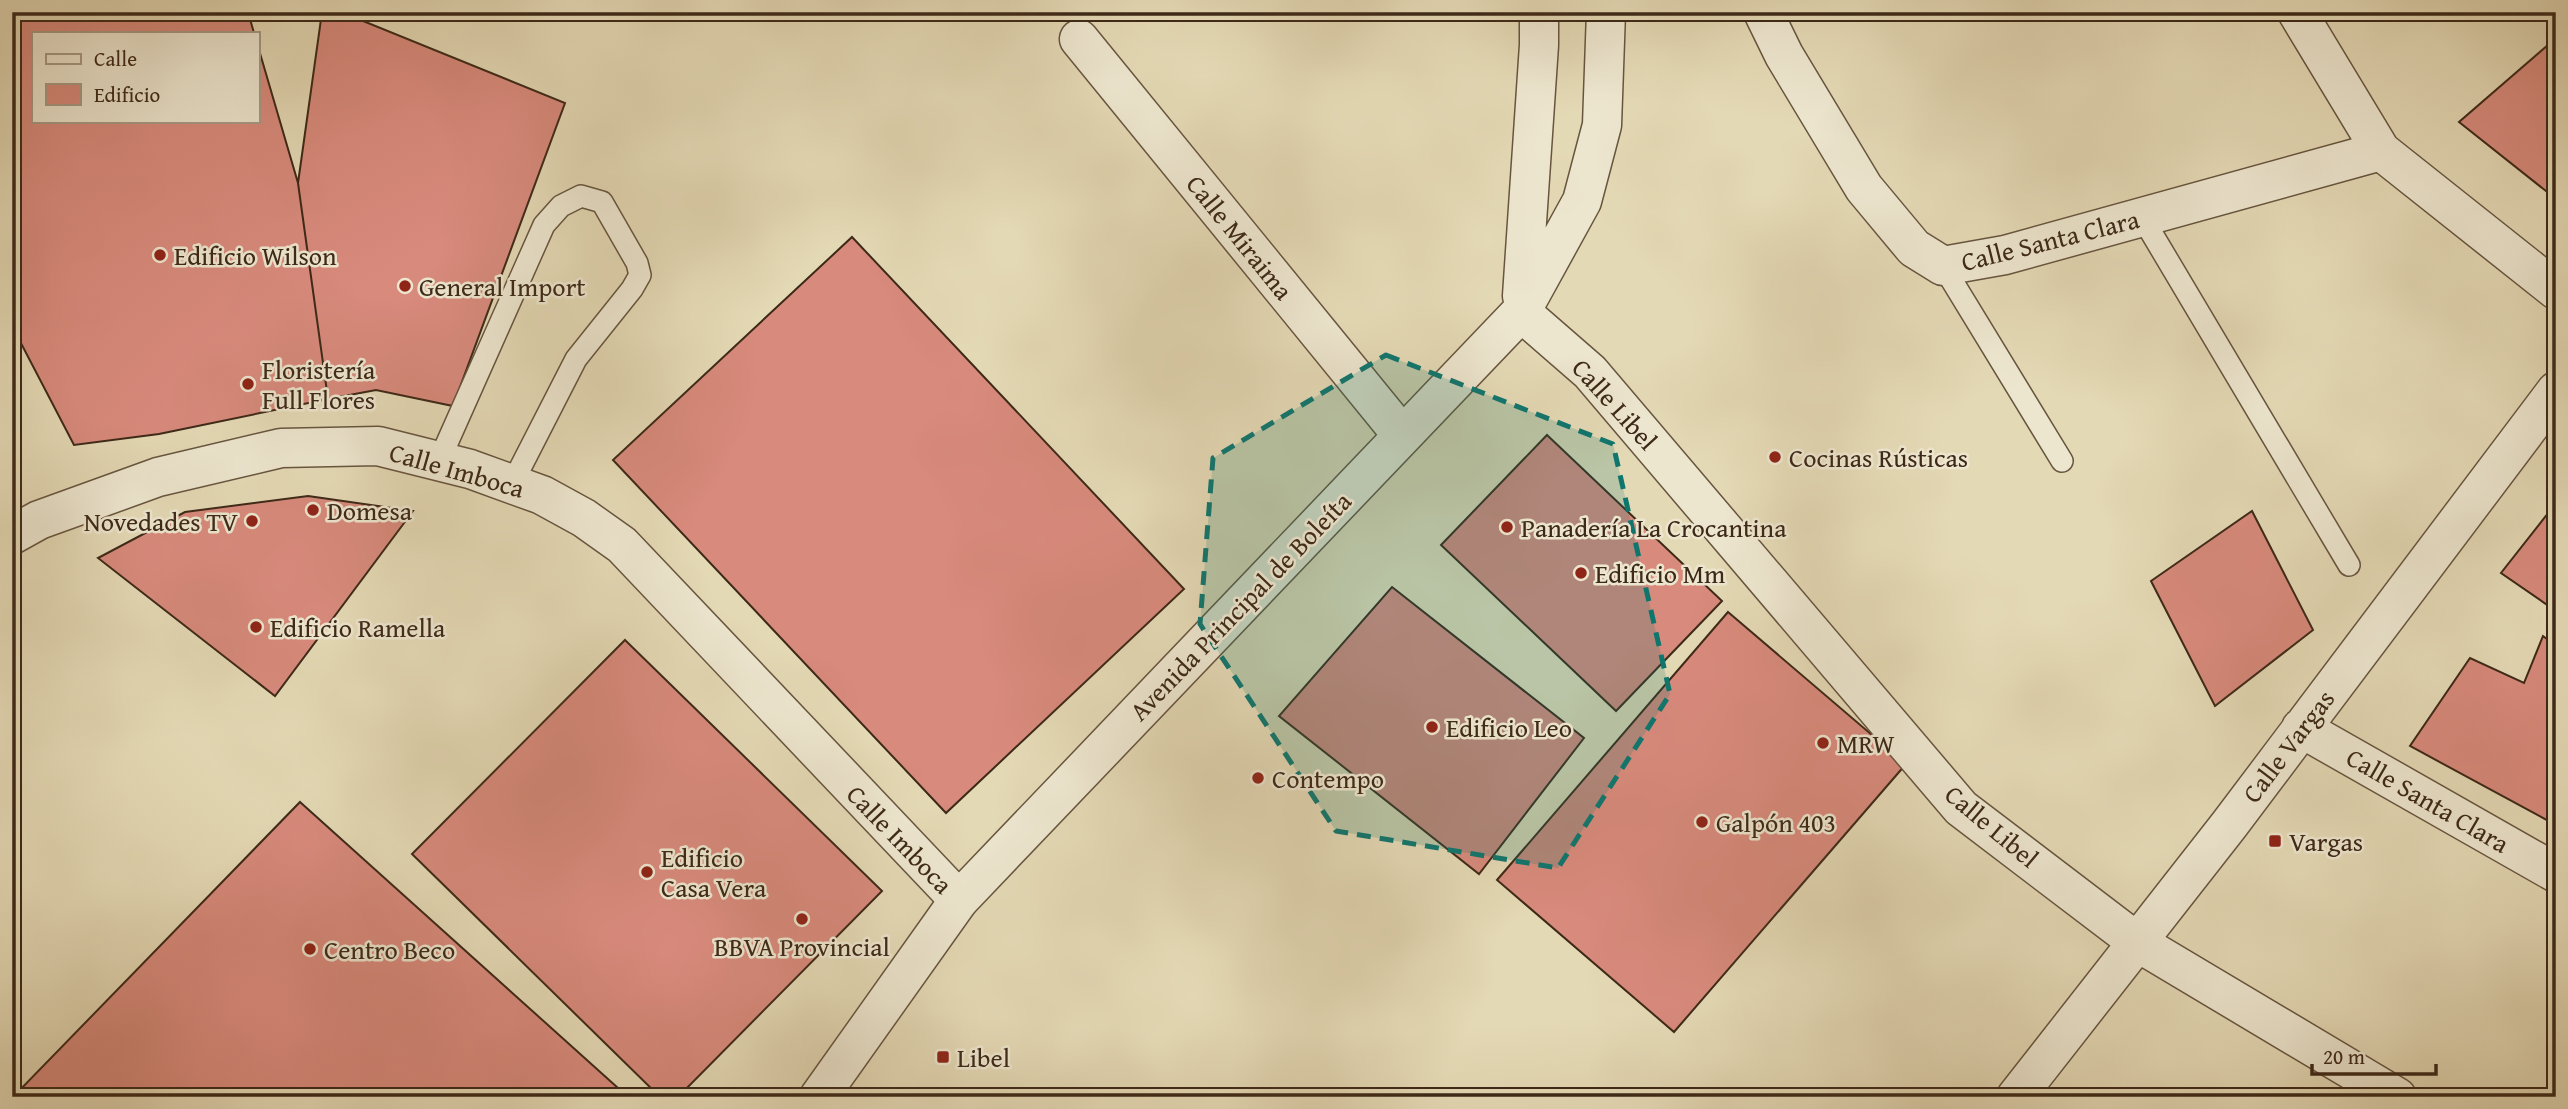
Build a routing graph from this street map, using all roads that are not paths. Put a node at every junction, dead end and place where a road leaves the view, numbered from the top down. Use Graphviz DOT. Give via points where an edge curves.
graph roads {
  1 [pos="1539,12"];
  2 [pos="1606,12"];
  3 [pos="1763,12"];
  4 [pos="2297,12"];
  5 [pos="1079,39"];
  6 [pos="2381,152"];
  7 [pos="2142,217"];
  8 [pos="1943,266"];
  9 [pos="2556,290"];
  10 [pos="1521,312"];
  11 [pos="2556,391"];
  12 [pos="1402,435"];
  13 [pos="439,461"];
  14 [pos="2062,461"];
  15 [pos="512,484"];
  16 [pos="12,535"];
  17 [pos="2349,565"];
  18 [pos="2301,728"];
  19 [pos="2556,873"];
  20 [pos="959,901"];
  21 [pos="2137,942"];
  22 [pos="819,1097"];
  23 [pos="2016,1097"];
  24 [pos="2397,1097"];
  1 -- 10 [label="street"];
  2 -- 10 [label="street, Avenida Principal de Boleíta" via="1602,125 1582,201"];
  3 -- 8 [label="street, Calle Santa Clara" via="1864,188 1914,248"];
  4 -- 6 [label="street"];
  5 -- 12 [label="street, Calle Miraima"];
  6 -- 7 [label="street, Calle Santa Clara"];
  6 -- 9 [label="street"];
  7 -- 8 [label="street, Calle Santa Clara" via="2005,255"];
  7 -- 17 [label="lane"];
  8 -- 14 [label="lane"];
  10 -- 12 [label="street, Avenida Principal de Boleíta"];
  10 -- 21 [label="street, Calle Libel" via="1590,372 1961,808"];
  11 -- 18 [label="street, Calle Vargas"];
  12 -- 20 [label="street, Avenida Principal de Boleíta"];
  13 -- 15 [label="street, Calle Imboca"];
  13 -- 15 [label="lane" via="544,225 561,206 581,196 602,202 640,275 576,359"];
  13 -- 16 [label="street, Calle Imboca" via="378,446 281,448 158,477 39,520"];
  15 -- 20 [label="street, Calle Imboca" via="584,518 622,545"];
  18 -- 19 [label="street, Calle Santa Clara"];
  18 -- 21 [label="street, Calle Vargas"];
  20 -- 22 [label="street, Avenida Principal de Boleíta"];
  21 -- 23 [label="street, Calle Vargas"];
  21 -- 24 [label="street, Calle Libel"];
}
